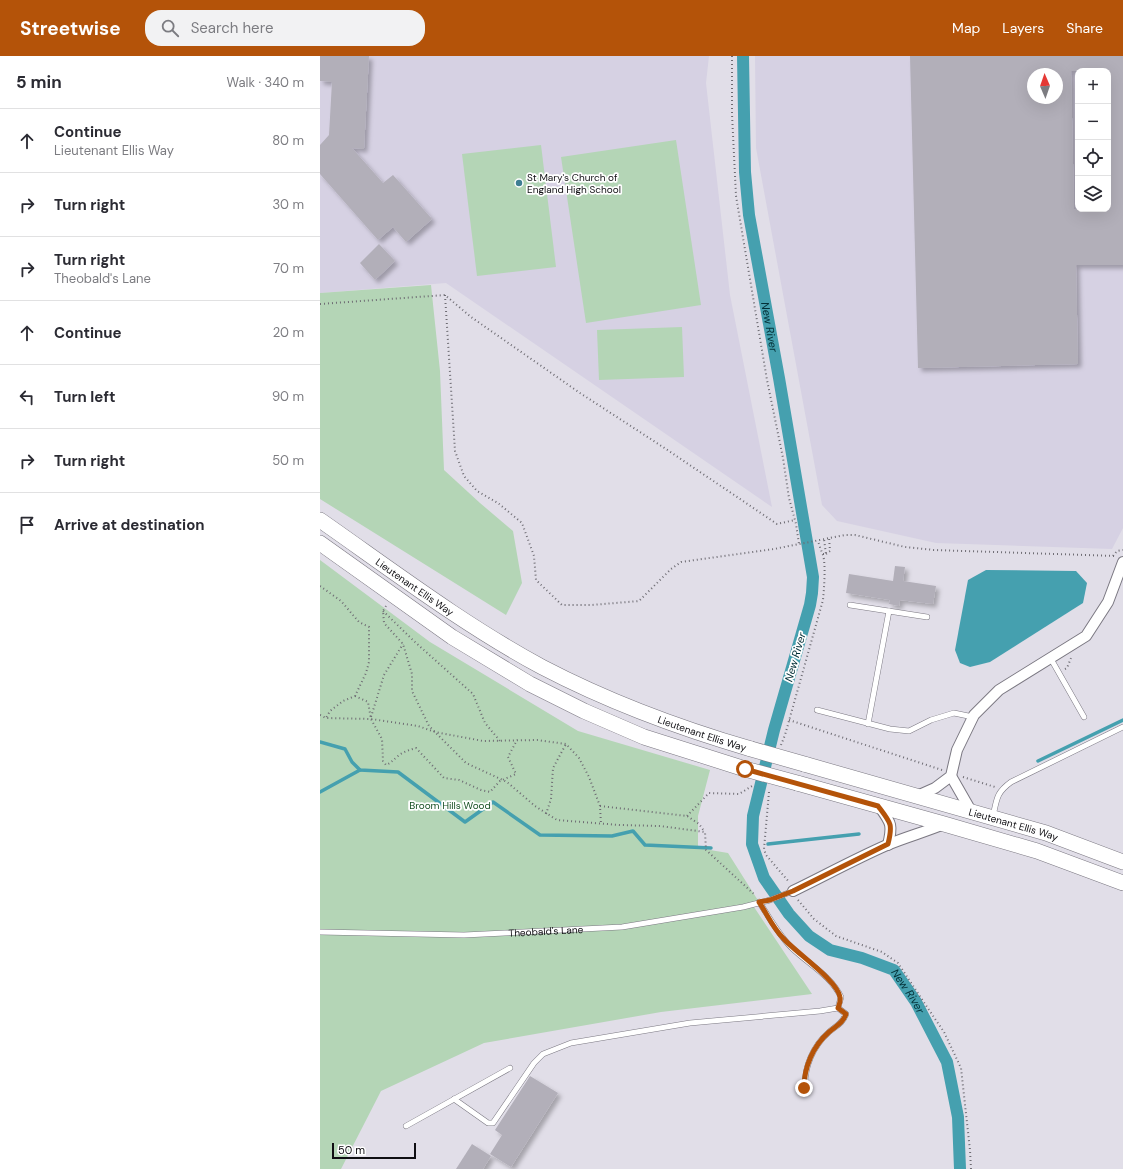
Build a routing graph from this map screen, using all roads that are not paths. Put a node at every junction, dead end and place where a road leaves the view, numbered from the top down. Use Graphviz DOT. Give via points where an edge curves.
graph roads {
  1 [pos="320,520"];
  2 [pos="320,543"];
  3 [pos="1123,562"];
  4 [pos="850,605"];
  5 [pos="889,611"];
  6 [pos="927,616"];
  7 [pos="1051,659"];
  8 [pos="817,710"];
  9 [pos="973,717"];
  10 [pos="1084,717"];
  11 [pos="868,724"];
  12 [pos="1123,727"];
  13 [pos="951,774"];
  14 [pos="917,796"];
  15 [pos="878,806"];
  16 [pos="970,811"];
  17 [pos="992,818"];
  18 [pos="944,824"];
  19 [pos="888,844"];
  20 [pos="1123,862"];
  21 [pos="1123,883"];
  22 [pos="791,894"];
  23 [pos="759,902"];
  24 [pos="320,932"];
  25 [pos="838,1008"];
  26 [pos="510,1068"];
  27 [pos="804,1088"];
  28 [pos="454,1099"];
  29 [pos="406,1126"];
  1 -- 14 [label="main road, Lieutenant Ellis Way, bridge" via="466,622 588,689 639,712 702,734"];
  2 -- 15 [label="main road, Lieutenant Ellis Way, bridge" via="452,637 530,684 584,711 644,737 745,769"];
  3 -- 7 [label="street" via="1108,602 1086,636"];
  4 -- 5 [label="lane"];
  5 -- 6 [label="lane"];
  5 -- 11 [label="lane"];
  7 -- 9 [label="street" via="999,690"];
  7 -- 10 [label="lane"];
  8 -- 11 [label="lane"];
  9 -- 11 [label="lane" via="954,712 909,731"];
  9 -- 13 [label="street" via="957,750"];
  12 -- 17 [label="lane" via="1011,782 1001,789 997,796"];
  13 -- 14 [label="street" via="935,788"];
  13 -- 16 [label="street"];
  14 -- 16 [label="main road, Lieutenant Ellis Way"];
  15 -- 18 [label="main road, Lieutenant Ellis Way"];
  15 -- 19 [label="street" via="891,824"];
  16 -- 17 [label="main road, Lieutenant Ellis Way"];
  17 -- 20 [label="main road, Lieutenant Ellis Way" via="1046,833"];
  18 -- 19 [label="street"];
  18 -- 21 [label="main road, Lieutenant Ellis Way" via="1037,851"];
  19 -- 22 [label="street"];
  22 -- 23 [label="lane, Theobald's Lane"];
  23 -- 24 [label="lane, Theobald's Lane" via="743,907 622,927 464,935"];
  23 -- 25 [label="lane" via="781,936 832,982 841,997"];
  25 -- 27 [label="lane" via="846,1014 844,1021 827,1033 812,1052"];
  25 -- 28 [label="lane" via="690,1023 571,1043 544,1054 534,1063 493,1123 488,1124"];
  26 -- 28 [label="lane"];
  28 -- 29 [label="lane"];
}
